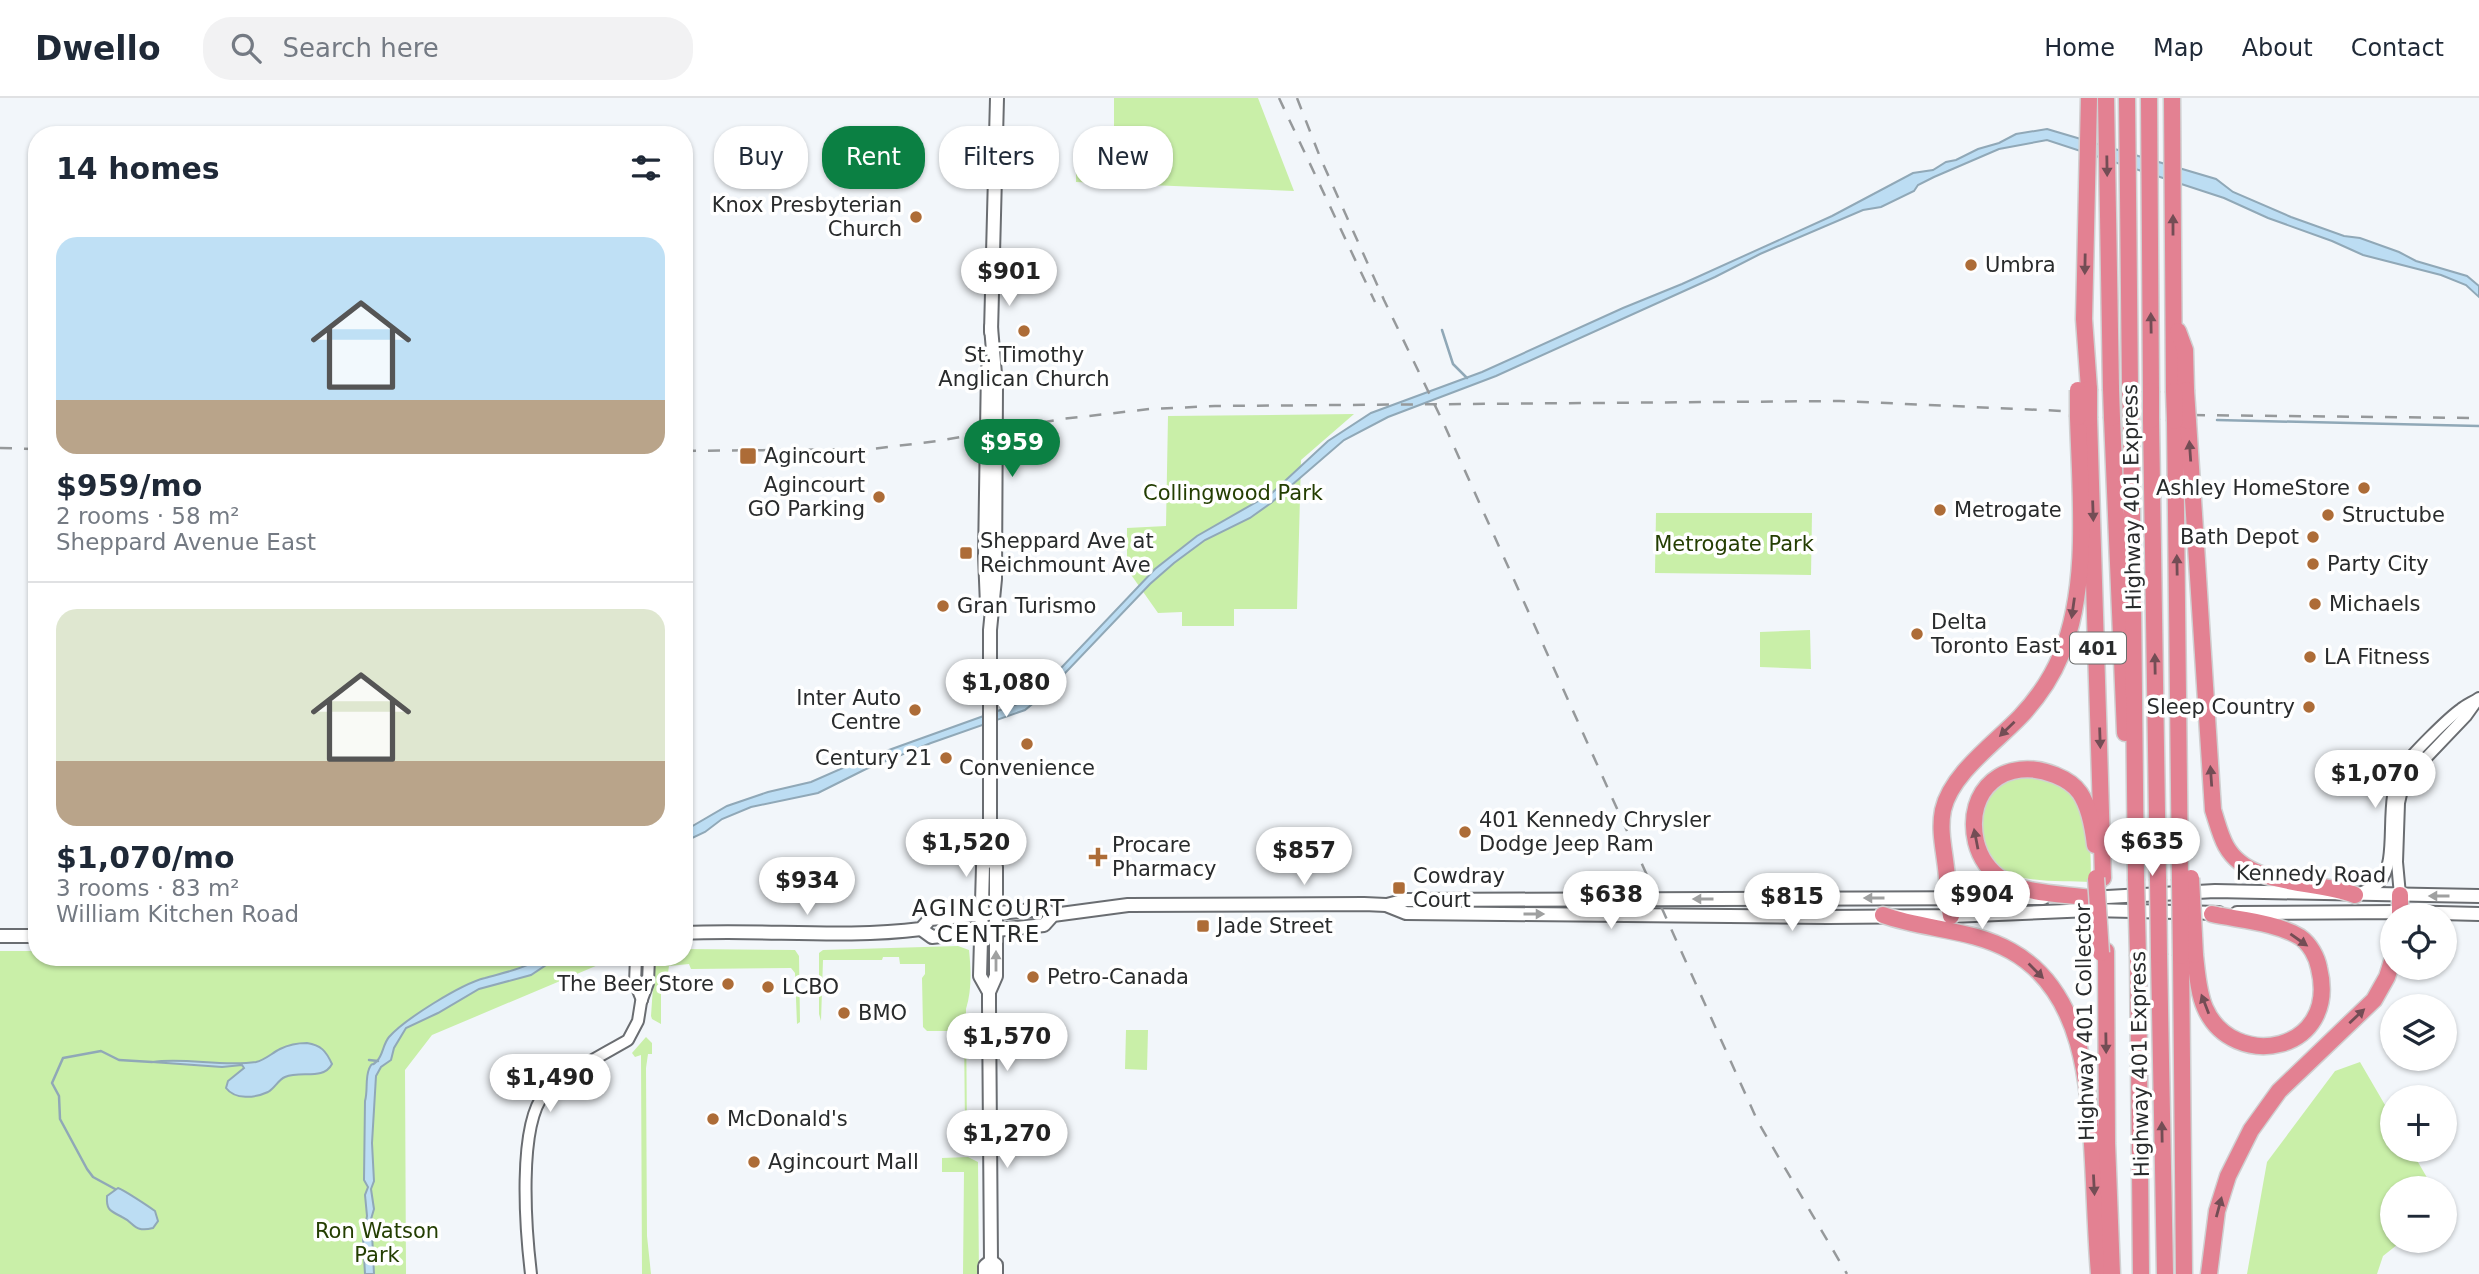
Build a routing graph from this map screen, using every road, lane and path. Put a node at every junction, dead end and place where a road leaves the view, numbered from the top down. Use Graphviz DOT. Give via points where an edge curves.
graph roads {
  1 [pos="997,98"];
  2 [pos="2089,98"];
  3 [pos="2106,98"];
  4 [pos="2127,98"];
  5 [pos="2149,98"];
  6 [pos="2172,98"];
  7 [pos="2083,418"];
  8 [pos="2182,421"];
  9 [pos="2478,699"];
  10 [pos="990,856"];
  11 [pos="2136,857"];
  12 [pos="2100,878"];
  13 [pos="2355,895"];
  14 [pos="2400,895"];
  15 [pos="2479,896"];
  16 [pos="1947,898"];
  17 [pos="2091,898"];
  18 [pos="2400,903"];
  19 [pos="1386,905"];
  20 [pos="996,912"];
  21 [pos="982,914"];
  22 [pos="2211,914"];
  23 [pos="2380,914"];
  24 [pos="1053,915"];
  25 [pos="1883,915"];
  26 [pos="2457,915"];
  27 [pos="2479,915"];
  28 [pos="1951,916"];
  29 [pos="921,929"];
  30 [pos="996,930"];
  31 [pos="981,932"];
  32 [pos="693,933"];
  33 [pos="0,936"];
  34 [pos="28,936"];
  35 [pos="2188,956"];
  36 [pos="636,966"];
  37 [pos="649,966"];
  38 [pos="2384,980"];
  39 [pos="989,992"];
  40 [pos="642,1000"];
  41 [pos="991,1261"];
  42 [pos="531,1274"];
  43 [pos="985,1274"];
  44 [pos="996,1274"];
  45 [pos="2099,1274"];
  46 [pos="2112,1274"];
  47 [pos="2141,1274"];
  48 [pos="2165,1274"];
  49 [pos="2185,1274"];
  50 [pos="2209,1274"];
  1 -- 10 [label="main road" via="985,556 990,630"];
  2 -- 7 [label="highway, one-way, bridge"];
  3 -- 11 [label="highway, one-way, bridge" via="2112,418 2124,712"];
  4 -- 11 [label="highway, Highway 401 Express / 401, bridge"];
  48 -- 5 [label="highway, Highway 401 Express / 401, one-way, bridge"];
  8 -- 6 [label="highway, one-way, bridge" via="2174,321"];
  7 -- 12 [label="highway, Highway 401 Collector / 401, one-way"];
  7 -- 16 [label="highway, one-way" via="2080,557 2072,618 2061,654 2038,694 1948,795 1941,841"];
  13 -- 8 [label="highway, one-way" via="2250,870 2226,847 2219,830 2213,810"];
  35 -- 8 [label="highway, one-way, bridge" via="2179,796"];
  9 -- 13 [label="street" via="2460,709 2403,768 2395,785 2386,870 2377,884"];
  9 -- 14 [label="street" via="2404,781 2399,803"];
  10 -- 20 [label="main road" via="996,867"];
  10 -- 21 [label="main road" via="983,866"];
  11 -- 47 [label="highway, Highway 401 Express / 401, bridge"];
  17 -- 12 [label="highway, one-way" via="2013,885 1988,867 1974,832 1984,789 1998,775 2027,768 2069,781 2089,813"];
  12 -- 46 [label="highway, Highway 401 Collector / 401, one-way, bridge"];
  13 -- 14 [label="main road, Kennedy Road"];
  13 -- 17 [label="main road, Kennedy Road" via="2215,891"];
  15 -- 14 [label="main road, Kennedy Road, one-way"];
  14 -- 18 [label="highway"];
  16 -- 17 [label="main road, Kennedy Road"];
  16 -- 19 [label="main road, Kennedy Road, one-way" via="1415,900"];
  16 -- 28 [label="highway"];
  19 -- 24 [label="main road, Kennedy Road" via="1128,905"];
  19 -- 25 [label="main road, Kennedy Road, one-way" via="1406,913"];
  20 -- 21 [label="main road, Kennedy Road"];
  20 -- 24 [label="main road, Kennedy Road" via="1044,909"];
  20 -- 30 [label="main road"];
  21 -- 29 [label="main road, Kennedy Road" via="930,919"];
  21 -- 31 [label="main road"];
  22 -- 23 [label="main road, Kennedy Road"];
  22 -- 28 [label="main road, Kennedy Road" via="2090,910"];
  22 -- 35 [label="highway, one-way" via="2301,938 2318,961 2323,984 2320,1009 2310,1026 2287,1043 2239,1042 2219,1029 2205,1008"];
  24 -- 30 [label="main road, Kennedy Road" via="1044,925"];
  25 -- 28 [label="main road, Kennedy Road"];
  25 -- 45 [label="highway, one-way" via="1957,932 2011,951 2046,981 2064,1009 2086,1070"];
  26 -- 27 [label="main road, Kennedy Road"];
  29 -- 31 [label="main road, Kennedy Road" via="932,937"];
  29 -- 32 [label="main road, Kennedy Road" via="834,934"];
  30 -- 31 [label="main road, Kennedy Road"];
  39 -- 30 [label="main road, one-way" via="996,976"];
  31 -- 39 [label="main road" via="981,976"];
  33 -- 34 [label="main road"];
  35 -- 49 [label="highway"];
  36 -- 40 [label="street" via="635,983"];
  37 -- 40 [label="street"];
  50 -- 38 [label="highway, one-way" via="2217,1211 2251,1130 2279,1091 2374,1000"];
  39 -- 41 [label="main road"];
  40 -- 42 [label="street" via="628,1040 558,1082 535,1110 526,1202"];
  41 -- 43 [label="main road"];
  41 -- 44 [label="main road"];
}
